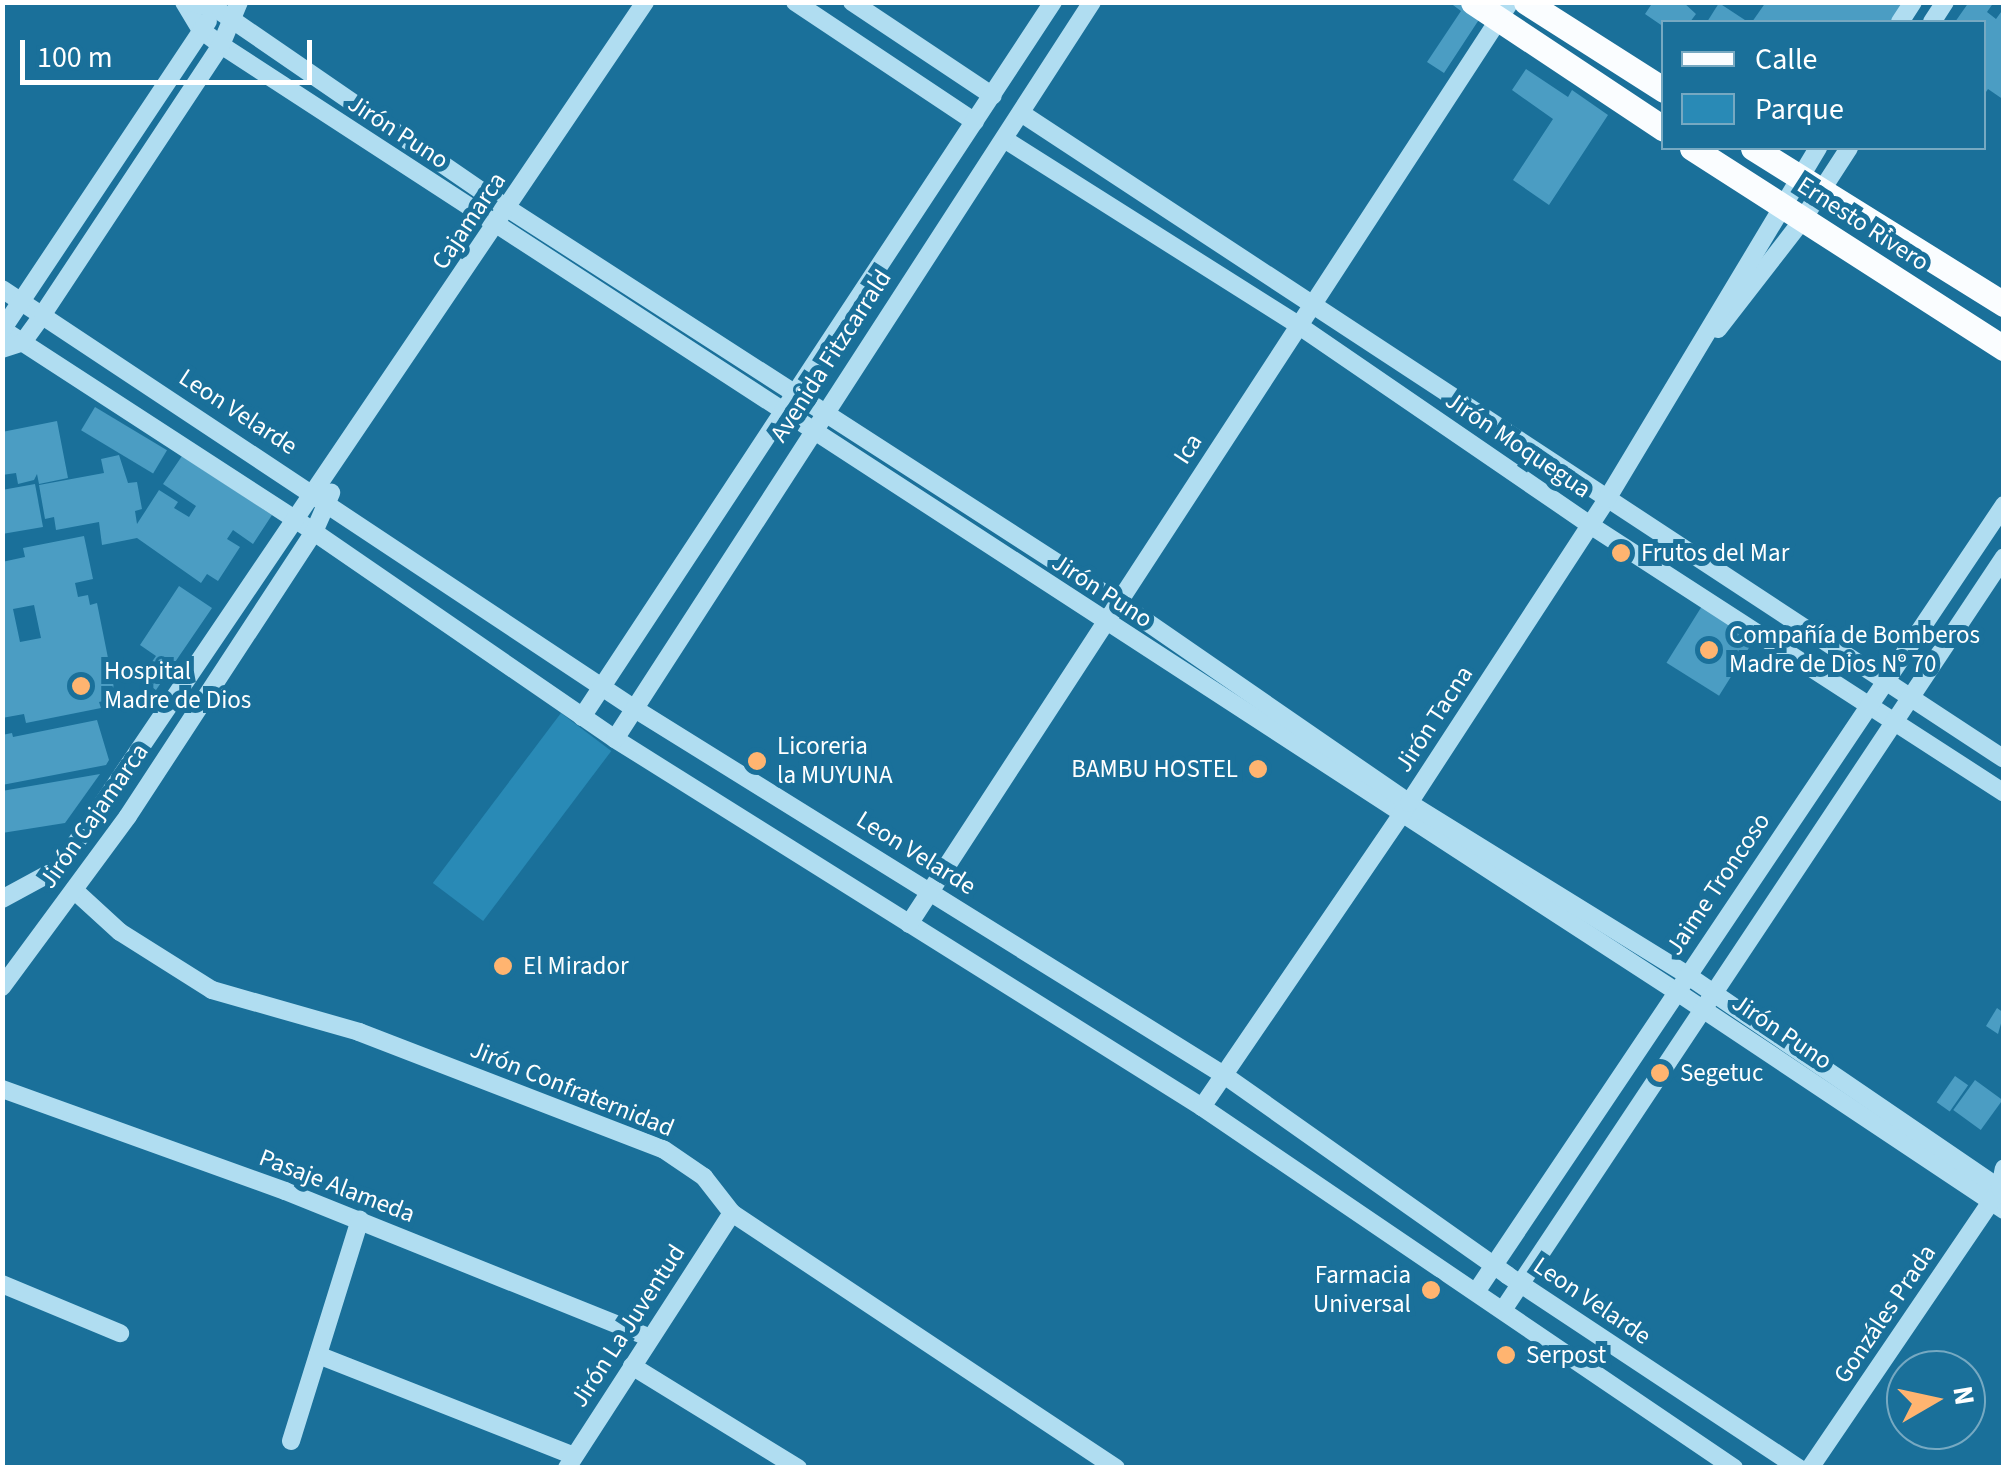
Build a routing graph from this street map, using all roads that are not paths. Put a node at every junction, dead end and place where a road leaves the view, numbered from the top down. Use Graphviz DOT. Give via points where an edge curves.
graph roads {
  1 [pos="184,2"];
  2 [pos="192,2"];
  3 [pos="239,2"];
  4 [pos="645,2"];
  5 [pos="795,2"];
  6 [pos="852,2"];
  7 [pos="1053,2"];
  8 [pos="1092,2"];
  9 [pos="1472,2"];
  10 [pos="1526,2"];
  11 [pos="1505,11"];
  12 [pos="226,12"];
  13 [pos="201,30"];
  14 [pos="222,46"];
  15 [pos="1661,88"];
  16 [pos="993,96"];
  17 [pos="1021,113"];
  18 [pos="975,122"];
  19 [pos="1661,126"];
  20 [pos="1004,139"];
  21 [pos="1695,150"];
  22 [pos="1756,150"];
  23 [pos="1818,150"];
  24 [pos="1847,150"];
  25 [pos="1810,184"];
  26 [pos="508,208"];
  27 [pos="1791,214"];
  28 [pos="497,226"];
  29 [pos="2,289"];
  30 [pos="21,301"];
  31 [pos="1314,301"];
  32 [pos="2004,304"];
  33 [pos="42,314"];
  34 [pos="1298,325"];
  35 [pos="2,330"];
  36 [pos="23,342"];
  37 [pos="2004,348"];
  38 [pos="2,349"];
  39 [pos="795,392"];
  40 [pos="826,410"];
  41 [pos="782,411"];
  42 [pos="812,430"];
  43 [pos="334,468"];
  44 [pos="321,498"];
  45 [pos="1607,500"];
  46 [pos="2004,505"];
  47 [pos="294,520"];
  48 [pos="1590,525"];
  49 [pos="314,532"];
  50 [pos="2004,557"];
  51 [pos="1118,602"];
  52 [pos="1766,606"];
  53 [pos="1104,622"];
  54 [pos="1750,630"];
  55 [pos="1884,684"];
  56 [pos="602,687"];
  57 [pos="1908,699"];
  58 [pos="1868,707"];
  59 [pos="635,709"];
  60 [pos="582,717"];
  61 [pos="1894,722"];
  62 [pos="152,728"];
  63 [pos="615,739"];
  64 [pos="165,758"];
  65 [pos="2004,759"];
  66 [pos="2004,793"];
  67 [pos="1404,809"];
  68 [pos="74,890"];
  69 [pos="930,891"];
  70 [pos="6,901"];
  71 [pos="909,924"];
  72 [pos="1688,975"];
  73 [pos="2,987"];
  74 [pos="1677,992"];
  75 [pos="1716,994"];
  76 [pos="1705,1011"];
  77 [pos="1224,1074"];
  78 [pos="2,1089"];
  79 [pos="1202,1107"];
  80 [pos="2004,1168"];
  81 [pos="2000,1196"];
  82 [pos="732,1212"];
  83 [pos="360,1220"];
  84 [pos="1492,1264"];
  85 [pos="2,1284"];
  86 [pos="1520,1284"];
  87 [pos="1476,1292"];
  88 [pos="1503,1310"];
  89 [pos="120,1333"];
  90 [pos="650,1338"];
  91 [pos="318,1355"];
  92 [pos="632,1366"];
  93 [pos="290,1442"];
  94 [pos="570,1462"];
  95 [pos="798,1468"];
  96 [pos="1116,1468"];
  97 [pos="1734,1468"];
  98 [pos="1798,1468"];
  99 [pos="1810,1468"];
  1 -- 13 [label="street, Jirón Puno"];
  2 -- 12 [label="street, Jirón Puno"];
  3 -- 12 [label="street"];
  4 -- 26 [label="street, Cajamarca"];
  5 -- 18 [label="street"];
  6 -- 16 [label="street"];
  7 -- 16 [label="street, Avenida Fitzcarrald"];
  8 -- 17 [label="street, Avenida Fitzcarrald"];
  9 -- 11 [label="main road"];
  10 -- 15 [label="main road"];
  11 -- 19 [label="main road"];
  11 -- 31 [label="street, Ica"];
  12 -- 13 [label="street"];
  12 -- 14 [label="street"];
  12 -- 26 [label="street, Jirón Puno"];
  13 -- 14 [label="street, Jirón Puno"];
  13 -- 30 [label="street"];
  14 -- 28 [label="street, Jirón Puno"];
  14 -- 33 [label="street"];
  16 -- 18 [label="street, Avenida Fitzcarrald"];
  17 -- 20 [label="street, Avenida Fitzcarrald"];
  17 -- 31 [label="street, Jirón Moquegua"];
  18 -- 39 [label="street, Avenida Fitzcarrald"];
  20 -- 34 [label="street, Jirón Moquegua"];
  20 -- 40 [label="street, Avenida Fitzcarrald"];
  21 -- 27 [label="main road, Ernesto Rivero"];
  22 -- 25 [label="main road, Ernesto Rivero"];
  23 -- 25 [label="street, Jirón Tacna"];
  24 -- 25 [label="street, Jirón Tacna"];
  25 -- 27 [label="street, Jirón Tacna"];
  25 -- 32 [label="main road, Ernesto Rivero"];
  26 -- 28 [label="street, Cajamarca"];
  26 -- 39 [label="street, Jirón Puno"];
  27 -- 37 [label="main road, Ernesto Rivero"];
  27 -- 45 [label="street, Jirón Tacna" via="1732,286"];
  28 -- 41 [label="street, Jirón Puno"];
  28 -- 43 [label="street, Cajamarca"];
  29 -- 30 [label="street, Leon Velarde"];
  30 -- 33 [label="street, Leon Velarde"];
  30 -- 35 [label="street"];
  31 -- 34 [label="street, Ica"];
  31 -- 45 [label="street, Jirón Moquegua"];
  33 -- 36 [label="street"];
  33 -- 44 [label="street, Leon Velarde"];
  34 -- 48 [label="street, Jirón Moquegua"];
  34 -- 51 [label="street, Ica"];
  35 -- 36 [label="street"];
  36 -- 38 [label="street"];
  36 -- 47 [label="street"];
  39 -- 40 [label="street, Jirón Puno"];
  39 -- 41 [label="street, Avenida Fitzcarrald"];
  40 -- 42 [label="street, Avenida Fitzcarrald"];
  40 -- 51 [label="street, Jirón Puno"];
  41 -- 42 [label="street, Jirón Puno"];
  41 -- 56 [label="street, Avenida Fitzcarrald"];
  42 -- 53 [label="street, Jirón Puno"];
  42 -- 59 [label="street, Avenida Fitzcarrald"];
  43 -- 44 [label="street, Jirón Cajamarca"];
  44 -- 47 [label="street, Jirón Cajamarca"];
  44 -- 49 [label="street, Jirón Cajamarca"];
  44 -- 56 [label="street, Leon Velarde"];
  45 -- 48 [label="street, Jirón Tacna"];
  45 -- 52 [label="street, Jirón Moquegua"];
  46 -- 55 [label="street, Jaime Troncoso"];
  47 -- 49 [label="street"];
  47 -- 62 [label="street, Jirón Cajamarca"];
  48 -- 54 [label="street, Jirón Moquegua"];
  48 -- 67 [label="street, Jirón Tacna"];
  49 -- 60 [label="street"];
  49 -- 64 [label="street, Jirón Cajamarca"];
  50 -- 57 [label="street"];
  51 -- 53 [label="street, Ica"];
  51 -- 67 [label="street, Jirón Puno"];
  52 -- 54 [label="street"];
  52 -- 55 [label="street, Jirón Moquegua"];
  53 -- 67 [label="street, Jirón Puno"];
  53 -- 69 [label="street, Ica"];
  54 -- 58 [label="street, Jirón Moquegua"];
  55 -- 57 [label="street, Jirón Moquegua"];
  55 -- 58 [label="street, Jaime Troncoso"];
  56 -- 59 [label="street, Leon Velarde"];
  56 -- 60 [label="street, Avenida Fitzcarrald"];
  57 -- 61 [label="street"];
  57 -- 65 [label="street, Jirón Moquegua"];
  58 -- 61 [label="street, Jirón Moquegua"];
  58 -- 72 [label="street, Jaime Troncoso"];
  59 -- 63 [label="street, Avenida Fitzcarrald"];
  59 -- 69 [label="street, Leon Velarde"];
  60 -- 63 [label="street"];
  61 -- 66 [label="street, Jirón Moquegua"];
  61 -- 75 [label="street"];
  62 -- 64 [label="street"];
  62 -- 70 [label="street, Jirón Cajamarca" via="59,868"];
  63 -- 71 [label="street"];
  64 -- 68 [label="street, Jirón Cajamarca"];
  67 -- 72 [label="street, Jirón Puno"];
  67 -- 74 [label="street, Jirón Puno"];
  67 -- 77 [label="street, Jirón Tacna"];
  68 -- 73 [label="street, Jirón Cajamarca"];
  68 -- 82 [label="street, Jirón Confraternidad" via="149,953 212,990 358,1032 663,1148 704,1176"];
  69 -- 71 [label="street, Ica"];
  69 -- 77 [label="street, Leon Velarde"];
  71 -- 79 [label="street"];
  72 -- 74 [label="street, Jaime Troncoso"];
  72 -- 75 [label="street, Jirón Puno"];
  74 -- 76 [label="street, Jirón Puno"];
  74 -- 84 [label="street, Jaime Troncoso"];
  75 -- 76 [label="street"];
  75 -- 81 [label="street, Jirón Puno"];
  76 -- 81 [label="street, Jirón Puno"];
  76 -- 86 [label="street"];
  77 -- 79 [label="street, Jirón Tacna"];
  77 -- 84 [label="street, Leon Velarde"];
  78 -- 83 [label="street, Pasaje Alameda"];
  79 -- 87 [label="street"];
  80 -- 81 [label="street, Gonzáles Prada"];
  81 -- 99 [label="street, Gonzáles Prada"];
  82 -- 90 [label="street, Jirón La Juventud"];
  82 -- 96 [label="street, Jirón Confraternidad"];
  83 -- 90 [label="street, Pasaje Alameda"];
  83 -- 91 [label="street"];
  84 -- 86 [label="street, Leon Velarde"];
  84 -- 87 [label="street, Jaime Troncoso"];
  85 -- 89 [label="street"];
  86 -- 88 [label="street"];
  86 -- 98 [label="street, Leon Velarde"];
  87 -- 88 [label="street"];
  88 -- 97 [label="street"];
  90 -- 92 [label="street, Jirón La Juventud"];
  91 -- 93 [label="street"];
  91 -- 94 [label="street"];
  92 -- 94 [label="street, Jirón La Juventud"];
  92 -- 95 [label="street"];
}
